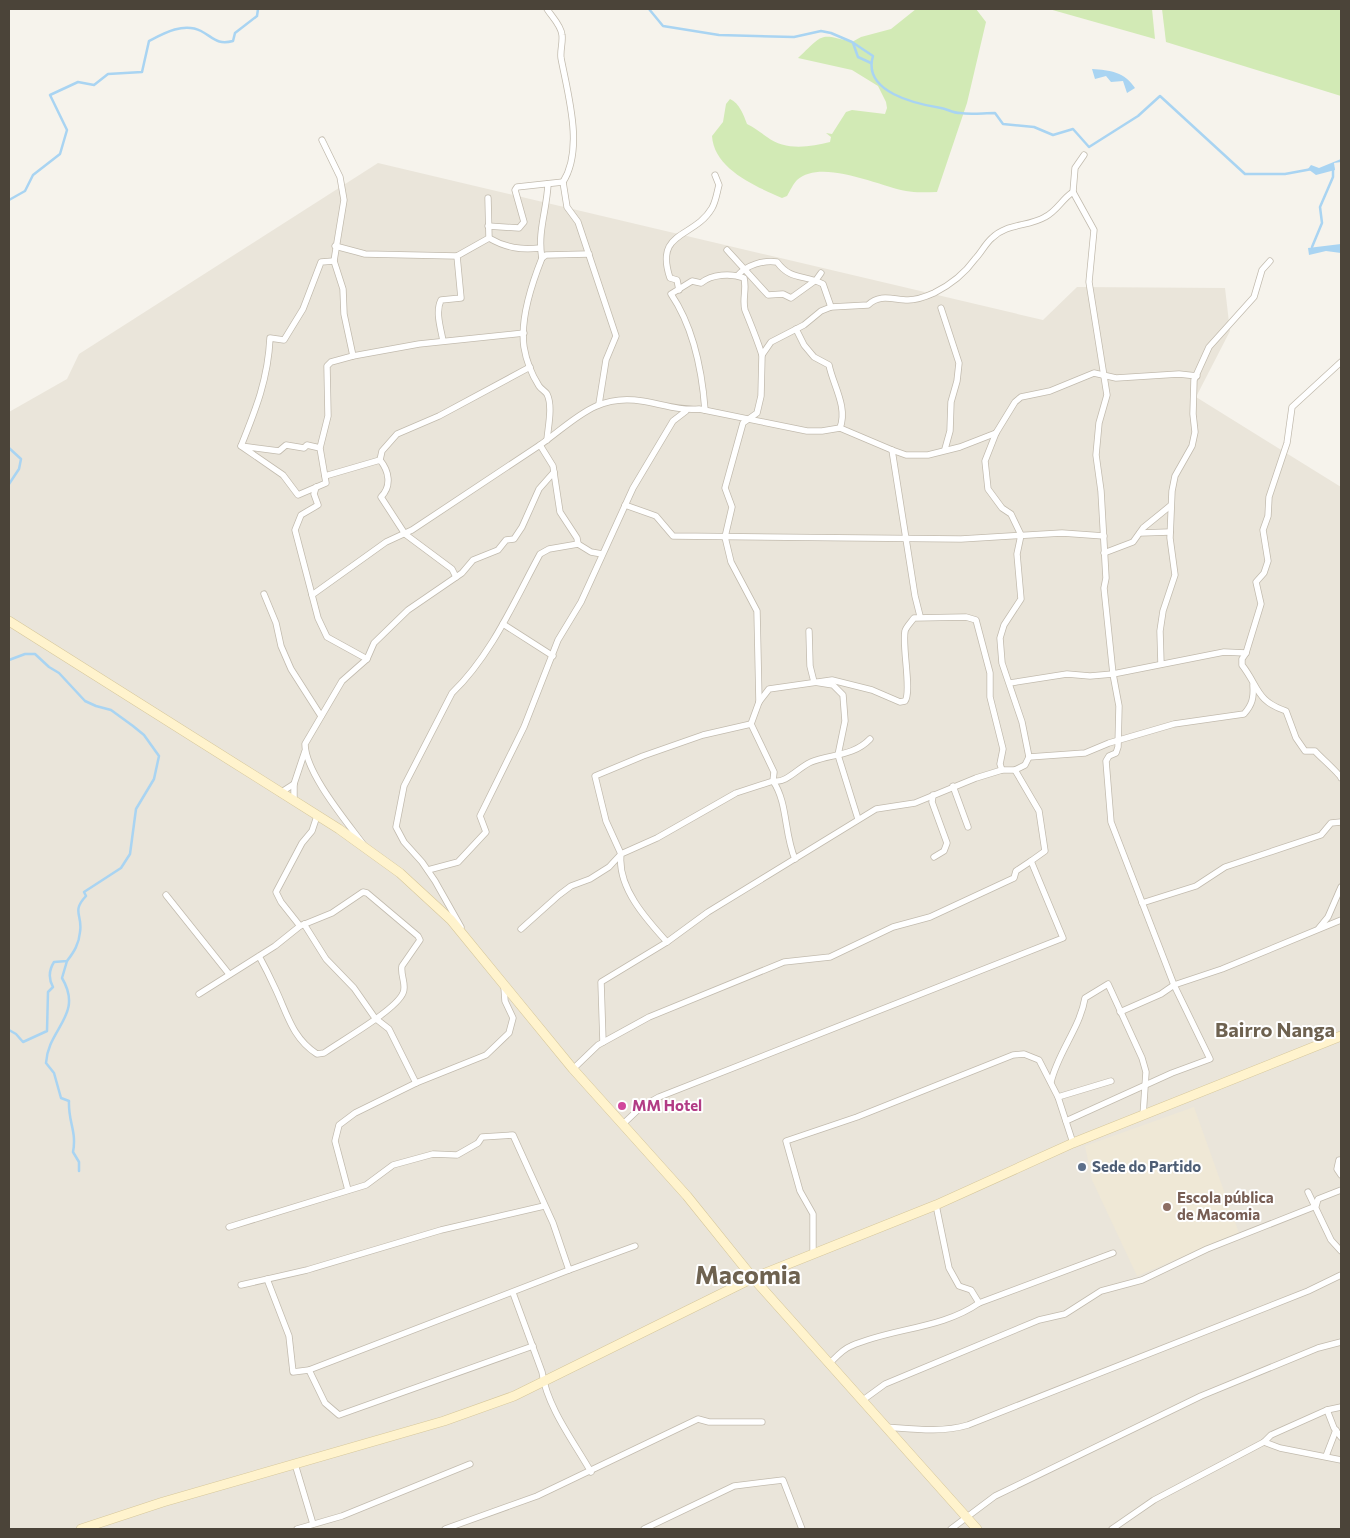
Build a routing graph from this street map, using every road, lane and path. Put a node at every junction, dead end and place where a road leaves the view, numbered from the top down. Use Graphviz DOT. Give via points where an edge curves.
graph roads {
  1 [pos="547,9"];
  2 [pos="322,140"];
  3 [pos="1084,155"];
  4 [pos="715,175"];
  5 [pos="563,182"];
  6 [pos="548,184"];
  7 [pos="1073,192"];
  8 [pos="488,198"];
  9 [pos="488,226"];
  10 [pos="489,238"];
  11 [pos="335,246"];
  12 [pos="540,248"];
  13 [pos="727,250"];
  14 [pos="589,254"];
  15 [pos="457,256"];
  16 [pos="542,258"];
  17 [pos="334,261"];
  18 [pos="1270,261"];
  19 [pos="745,268"];
  20 [pos="821,274"];
  21 [pos="738,275"];
  22 [pos="816,280"];
  23 [pos="679,290"];
  24 [pos="831,308"];
  25 [pos="941,308"];
  26 [pos="796,329"];
  27 [pos="524,333"];
  28 [pos="443,341"];
  29 [pos="762,355"];
  30 [pos="353,356"];
  31 [pos="1341,362"];
  32 [pos="530,367"];
  33 [pos="1103,373"];
  34 [pos="1196,376"];
  35 [pos="598,404"];
  36 [pos="686,410"];
  37 [pos="705,410"];
  38 [pos="748,419"];
  39 [pos="840,428"];
  40 [pos="996,433"];
  41 [pos="547,440"];
  42 [pos="540,445"];
  43 [pos="241,446"];
  44 [pos="320,448"];
  45 [pos="945,449"];
  46 [pos="892,450"];
  47 [pos="380,460"];
  48 [pos="554,472"];
  49 [pos="325,476"];
  50 [pos="316,487"];
  51 [pos="625,505"];
  52 [pos="1170,506"];
  53 [pos="1170,532"];
  54 [pos="1140,533"];
  55 [pos="405,534"];
  56 [pos="1021,535"];
  57 [pos="1104,536"];
  58 [pos="725,537"];
  59 [pos="907,539"];
  60 [pos="578,544"];
  61 [pos="1104,553"];
  62 [pos="602,554"];
  63 [pos="456,577"];
  64 [pos="264,594"];
  65 [pos="312,595"];
  66 [pos="920,616"];
  67 [pos="9,621"];
  68 [pos="503,624"];
  69 [pos="809,631"];
  70 [pos="1246,653"];
  71 [pos="552,656"];
  72 [pos="367,659"];
  73 [pos="1161,664"];
  74 [pos="1113,674"];
  75 [pos="814,682"];
  76 [pos="1010,684"];
  77 [pos="1253,684"];
  78 [pos="759,702"];
  79 [pos="321,716"];
  80 [pos="751,724"];
  81 [pos="870,740"];
  82 [pos="1119,740"];
  83 [pos="305,751"];
  84 [pos="838,755"];
  85 [pos="1029,757"];
  86 [pos="1002,770"];
  87 [pos="1015,770"];
  88 [pos="1341,778"];
  89 [pos="773,782"];
  90 [pos="294,784"];
  91 [pos="954,786"];
  92 [pos="280,793"];
  93 [pos="933,795"];
  94 [pos="294,801"];
  95 [pos="317,816"];
  96 [pos="858,818"];
  97 [pos="1341,822"];
  98 [pos="968,827"];
  99 [pos="368,849"];
  100 [pos="621,854"];
  101 [pos="934,857"];
  102 [pos="795,858"];
  103 [pos="1031,861"];
  104 [pos="428,870"];
  105 [pos="1341,887"];
  106 [pos="166,896"];
  107 [pos="1142,903"];
  108 [pos="1341,920"];
  109 [pos="302,925"];
  110 [pos="522,929"];
  111 [pos="1318,930"];
  112 [pos="464,936"];
  113 [pos="667,942"];
  114 [pos="259,956"];
  115 [pos="229,974"];
  116 [pos="504,985"];
  117 [pos="1174,985"];
  118 [pos="199,994"];
  119 [pos="1120,1012"];
  120 [pos="375,1018"];
  121 [pos="1341,1036"];
  122 [pos="603,1042"];
  123 [pos="573,1069"];
  124 [pos="1110,1081"];
  125 [pos="1051,1082"];
  126 [pos="416,1083"];
  127 [pos="1144,1087"];
  128 [pos="1058,1097"];
  129 [pos="1143,1116"];
  130 [pos="1066,1121"];
  131 [pos="622,1125"];
  132 [pos="1073,1143"];
  133 [pos="1341,1160"];
  134 [pos="1341,1175"];
  135 [pos="348,1190"];
  136 [pos="1341,1190"];
  137 [pos="1308,1192"];
  138 [pos="936,1205"];
  139 [pos="544,1206"];
  140 [pos="1316,1206"];
  141 [pos="229,1226"];
  142 [pos="634,1246"];
  143 [pos="1341,1251"];
  144 [pos="1113,1253"];
  145 [pos="813,1254"];
  146 [pos="569,1270"];
  147 [pos="1341,1275"];
  148 [pos="753,1278"];
  149 [pos="268,1279"];
  150 [pos="241,1285"];
  151 [pos="513,1294"];
  152 [pos="979,1303"];
  153 [pos="1341,1342"];
  154 [pos="533,1346"];
  155 [pos="830,1363"];
  156 [pos="309,1370"];
  157 [pos="544,1382"];
  158 [pos="863,1400"];
  159 [pos="1341,1407"];
  160 [pos="1327,1410"];
  161 [pos="762,1422"];
  162 [pos="886,1427"];
  163 [pos="1336,1430"];
  164 [pos="1341,1436"];
  165 [pos="1264,1442"];
  166 [pos="1326,1456"];
  167 [pos="1341,1460"];
  168 [pos="295,1464"];
  169 [pos="470,1464"];
  170 [pos="591,1472"];
  171 [pos="967,1518"];
  172 [pos="313,1524"];
  173 [pos="81,1529"];
  174 [pos="297,1529"];
  175 [pos="445,1529"];
  176 [pos="644,1529"];
  177 [pos="802,1529"];
  178 [pos="951,1529"];
  179 [pos="977,1529"];
  180 [pos="1112,1529"];
  1 -- 5 [label="street" via="562,35 561,58 573,112 571,170"];
  2 -- 11 [label="street" via="340,177 344,200"];
  3 -- 7 [label="street" via="1075,168"];
  4 -- 23 [label="street" via="719,185 712,209 673,241 667,250 670,278 676,280"];
  5 -- 6 [label="street"];
  5 -- 14 [label="street" via="567,208 578,222"];
  6 -- 9 [label="street" via="524,185 515,190 524,222 519,228"];
  6 -- 12 [label="street"];
  7 -- 24 [label="street" via="1043,219 1010,226 992,238 963,273 933,294 907,300 890,296 868,305"];
  7 -- 33 [label="street" via="1094,230 1089,282"];
  8 -- 9 [label="street"];
  9 -- 10 [label="street"];
  10 -- 12 [label="street" via="522,250"];
  10 -- 15 [label="street"];
  11 -- 15 [label="street" via="365,254"];
  11 -- 17 [label="street"];
  12 -- 16 [label="street"];
  13 -- 19 [label="street"];
  14 -- 16 [label="street" via="546,255"];
  14 -- 35 [label="street" via="616,336 606,360"];
  15 -- 28 [label="street" via="461,298 441,300 439,304 438,319"];
  16 -- 27 [label="street" via="531,284 523,322"];
  17 -- 30 [label="street" via="343,289 344,314"];
  17 -- 43 [label="street" via="321,262 303,308 284,340 270,338 260,399"];
  18 -- 34 [label="street" via="1262,270 1254,297 1209,347"];
  19 -- 21 [label="street"];
  19 -- 22 [label="street" via="768,260 777,262 784,271 796,277"];
  19 -- 22 [label="street" via="768,295 783,294 791,298"];
  20 -- 22 [label="street"];
  21 -- 23 [label="street" via="711,277 701,283 692,281"];
  21 -- 29 [label="street" via="744,278 745,309"];
  22 -- 24 [label="street" via="823,284"];
  23 -- 37 [label="street" via="671,294 690,328"];
  24 -- 26 [label="street" via="821,311"];
  25 -- 45 [label="street" via="959,363 950,402 950,431"];
  26 -- 29 [label="street" via="770,342"];
  26 -- 39 [label="street" via="814,357 828,365 841,403"];
  27 -- 28 [label="street"];
  27 -- 32 [label="street"];
  28 -- 30 [label="street"];
  29 -- 38 [label="street" via="762,396 757,413"];
  30 -- 44 [label="street" via="327,366 328,416"];
  31 -- 70 [label="street" via="1292,407 1287,443 1269,497 1263,530 1268,561 1256,582 1261,604"];
  32 -- 41 [label="street" via="538,385 547,395 550,408"];
  32 -- 47 [label="street" via="397,434 382,451"];
  33 -- 34 [label="street" via="1116,378 1174,374"];
  33 -- 40 [label="street" via="1094,373 1050,391 1021,397"];
  33 -- 57 [label="street" via="1106,395 1096,455"];
  34 -- 52 [label="street" via="1193,414 1196,432 1175,476"];
  35 -- 36 [label="street" via="621,398"];
  35 -- 41 [label="street" via="576,415 565,428"];
  36 -- 37 [label="street"];
  36 -- 51 [label="street" via="674,421"];
  37 -- 38 [label="street"];
  38 -- 39 [label="street" via="807,431"];
  38 -- 58 [label="street" via="743,422 725,488 732,508"];
  39 -- 46 [label="street"];
  40 -- 45 [label="street" via="960,447"];
  40 -- 56 [label="street" via="985,461 988,490 1011,514"];
  41 -- 42 [label="street"];
  42 -- 48 [label="street"];
  42 -- 55 [label="street"];
  43 -- 44 [label="street" via="280,450 286,445"];
  43 -- 50 [label="street" via="283,475 298,494"];
  44 -- 49 [label="street"];
  45 -- 46 [label="street" via="928,455"];
  46 -- 59 [label="street"];
  47 -- 49 [label="street"];
  47 -- 55 [label="street" via="386,468 389,484 381,498"];
  48 -- 60 [label="street" via="560,512"];
  48 -- 63 [label="street" via="539,489 514,539 506,540 498,550 473,560"];
  49 -- 50 [label="street" via="326,483"];
  50 -- 65 [label="street" via="314,494 318,505 300,515 295,530"];
  51 -- 58 [label="street" via="656,516 673,536"];
  51 -- 62 [label="street"];
  52 -- 53 [label="street"];
  52 -- 54 [label="street"];
  53 -- 54 [label="street"];
  53 -- 73 [label="street" via="1175,575 1160,630"];
  54 -- 61 [label="street" via="1126,546"];
  55 -- 63 [label="street" via="452,569"];
  55 -- 65 [label="street" via="386,542"];
  56 -- 57 [label="street"];
  56 -- 59 [label="street"];
  56 -- 76 [label="street" via="1017,554 1021,599 1000,638 1002,663"];
  57 -- 61 [label="street"];
  58 -- 59 [label="street"];
  58 -- 78 [label="street" via="731,562 757,611"];
  59 -- 66 [label="street"];
  60 -- 62 [label="street"];
  60 -- 68 [label="street" via="549,549 540,554"];
  61 -- 74 [label="street" via="1104,588"];
  62 -- 71 [label="street"];
  63 -- 72 [label="street" via="408,610 374,643"];
  64 -- 79 [label="street" via="291,669"];
  65 -- 72 [label="street" via="327,638"];
  66 -- 75 [label="street" via="914,618 905,631 908,692 905,701 832,680"];
  66 -- 86 [label="street" via="976,620 990,673 990,697 1003,749"];
  67 -- 92 [label="street"];
  68 -- 71 [label="street"];
  68 -- 104 [label="street" via="452,693 404,786 396,827 404,842"];
  69 -- 75 [label="street"];
  70 -- 73 [label="street" via="1224,652"];
  70 -- 77 [label="street" via="1242,665"];
  71 -- 104 [label="street" via="524,727 480,816 486,832 458,862"];
  72 -- 79 [label="street" via="342,681"];
  73 -- 74 [label="street"];
  74 -- 76 [label="street" via="1067,674"];
  74 -- 82 [label="street" via="1120,706"];
  75 -- 78 [label="street" via="769,689"];
  75 -- 84 [label="street" via="833,685 843,695 845,721"];
  76 -- 85 [label="street"];
  77 -- 82 [label="street" via="1251,706 1244,714 1174,724"];
  77 -- 88 [label="street" via="1271,706 1286,711 1296,738 1305,751 1315,751 1329,767 1339,772"];
  78 -- 80 [label="street"];
  79 -- 83 [label="street" via="305,744"];
  80 -- 89 [label="street" via="774,772"];
  80 -- 100 [label="street" via="703,735 595,776 606,821"];
  81 -- 84 [label="street" via="854,751"];
  82 -- 85 [label="street" via="1085,753"];
  82 -- 107 [label="street" via="1116,753 1108,756 1106,761 1111,822"];
  83 -- 90 [label="street"];
  83 -- 99 [label="street" via="331,800"];
  84 -- 89 [label="street" via="810,762 782,780"];
  84 -- 96 [label="street"];
  85 -- 87 [label="street" via="1025,765"];
  86 -- 87 [label="street"];
  86 -- 91 [label="street"];
  87 -- 103 [label="street" via="1039,811 1045,851"];
  89 -- 100 [label="street" via="736,793"];
  89 -- 102 [label="street" via="780,792 789,844"];
  90 -- 92 [label="street"];
  90 -- 94 [label="street"];
  91 -- 93 [label="street"];
  91 -- 98 [label="street"];
  92 -- 94 [label="street"];
  93 -- 96 [label="street" via="915,804 876,809"];
  93 -- 101 [label="street" via="932,802 947,843 944,851"];
  94 -- 95 [label="street"];
  95 -- 99 [label="street"];
  95 -- 109 [label="street" via="276,892"];
  96 -- 102 [label="street"];
  97 -- 107 [label="street" via="1331,824 1321,835 1225,867 1196,886"];
  99 -- 112 [label="street" via="400,872"];
  100 -- 110 [label="street" via="609,867 559,895"];
  100 -- 113 [label="street" via="621,876 638,906"];
  102 -- 113 [label="street" via="708,912"];
  103 -- 122 [label="street" via="1016,871 1014,878 930,917 893,927 830,958 784,962 649,1017"];
  103 -- 131 [label="street" via="1063,938 659,1097 641,1107"];
  104 -- 112 [label="street"];
  105 -- 111 [label="street" via="1328,917"];
  106 -- 115 [label="street"];
  107 -- 117 [label="street"];
  108 -- 111 [label="street"];
  109 -- 114 [label="street"];
  109 -- 120 [label="street"];
  109 -- 120 [label="street" via="332,913 366,892 418,936 420,940 402,966 405,988 402,996"];
  111 -- 117 [label="street"];
  112 -- 116 [label="street"];
  113 -- 122 [label="street" via="601,982"];
  114 -- 115 [label="street"];
  114 -- 120 [label="street" via="288,1022 317,1054 324,1053"];
  115 -- 118 [label="street"];
  116 -- 123 [label="street"];
  116 -- 126 [label="street" via="505,1001 513,1018 510,1033 486,1055"];
  117 -- 119 [label="street"];
  117 -- 127 [label="street" via="1210,1059"];
  119 -- 125 [label="street" via="1108,984 1085,998 1082,1015 1069,1037"];
  119 -- 127 [label="street" via="1142,1058 1146,1072"];
  120 -- 126 [label="street" via="389,1029"];
  121 -- 129 [label="street"];
  122 -- 123 [label="street"];
  123 -- 131 [label="street"];
  124 -- 128 [label="street"];
  125 -- 128 [label="street"];
  125 -- 145 [label="street" via="1039,1060 1024,1054 1013,1055 857,1117 786,1141 800,1191 813,1214"];
  126 -- 135 [label="street" via="355,1113 339,1125 335,1141"];
  127 -- 129 [label="street"];
  127 -- 130 [label="street"];
  128 -- 130 [label="street"];
  129 -- 132 [label="street"];
  130 -- 132 [label="street"];
  131 -- 148 [label="street" via="687,1196"];
  132 -- 138 [label="street"];
  133 -- 134 [label="street" via="1336,1170"];
  135 -- 139 [label="street" via="366,1184 394,1165 433,1154 457,1155 478,1143 482,1137 513,1135"];
  135 -- 141 [label="street"];
  136 -- 140 [label="street" via="1318,1199"];
  137 -- 140 [label="street"];
  138 -- 145 [label="street"];
  138 -- 152 [label="street" via="949,1268 960,1286 971,1290"];
  139 -- 146 [label="street"];
  139 -- 149 [label="street" via="441,1230"];
  140 -- 143 [label="street" via="1331,1240"];
  140 -- 158 [label="street" via="1207,1249 1142,1280 1101,1291 1065,1314 1039,1320 885,1384"];
  142 -- 146 [label="street"];
  144 -- 152 [label="street"];
  145 -- 148 [label="street"];
  146 -- 151 [label="street"];
  147 -- 162 [label="street" via="1308,1291 968,1425 952,1430"];
  148 -- 155 [label="street"];
  148 -- 157 [label="street"];
  149 -- 150 [label="street"];
  149 -- 156 [label="street" via="289,1336 293,1372"];
  151 -- 154 [label="street"];
  151 -- 156 [label="street"];
  152 -- 155 [label="street" via="936,1322 850,1346"];
  153 -- 171 [label="street" via="1318,1348 1201,1396 995,1496"];
  154 -- 156 [label="street" via="339,1415 325,1403"];
  154 -- 157 [label="street"];
  155 -- 158 [label="street"];
  157 -- 168 [label="street" via="476,1411"];
  157 -- 170 [label="street"];
  158 -- 162 [label="street"];
  159 -- 160 [label="street"];
  160 -- 163 [label="street"];
  160 -- 165 [label="street" via="1271,1435"];
  161 -- 170 [label="street" via="698,1419"];
  162 -- 171 [label="street"];
  163 -- 164 [label="street"];
  163 -- 166 [label="street"];
  165 -- 166 [label="street"];
  165 -- 180 [label="street" via="1154,1500"];
  166 -- 167 [label="street"];
  168 -- 172 [label="street"];
  168 -- 173 [label="street"];
  169 -- 172 [label="street" via="379,1502"];
  170 -- 175 [label="street" via="537,1496"];
  171 -- 178 [label="street"];
  171 -- 179 [label="street"];
  172 -- 174 [label="street"];
  176 -- 177 [label="street" via="734,1486 783,1480"];
}
